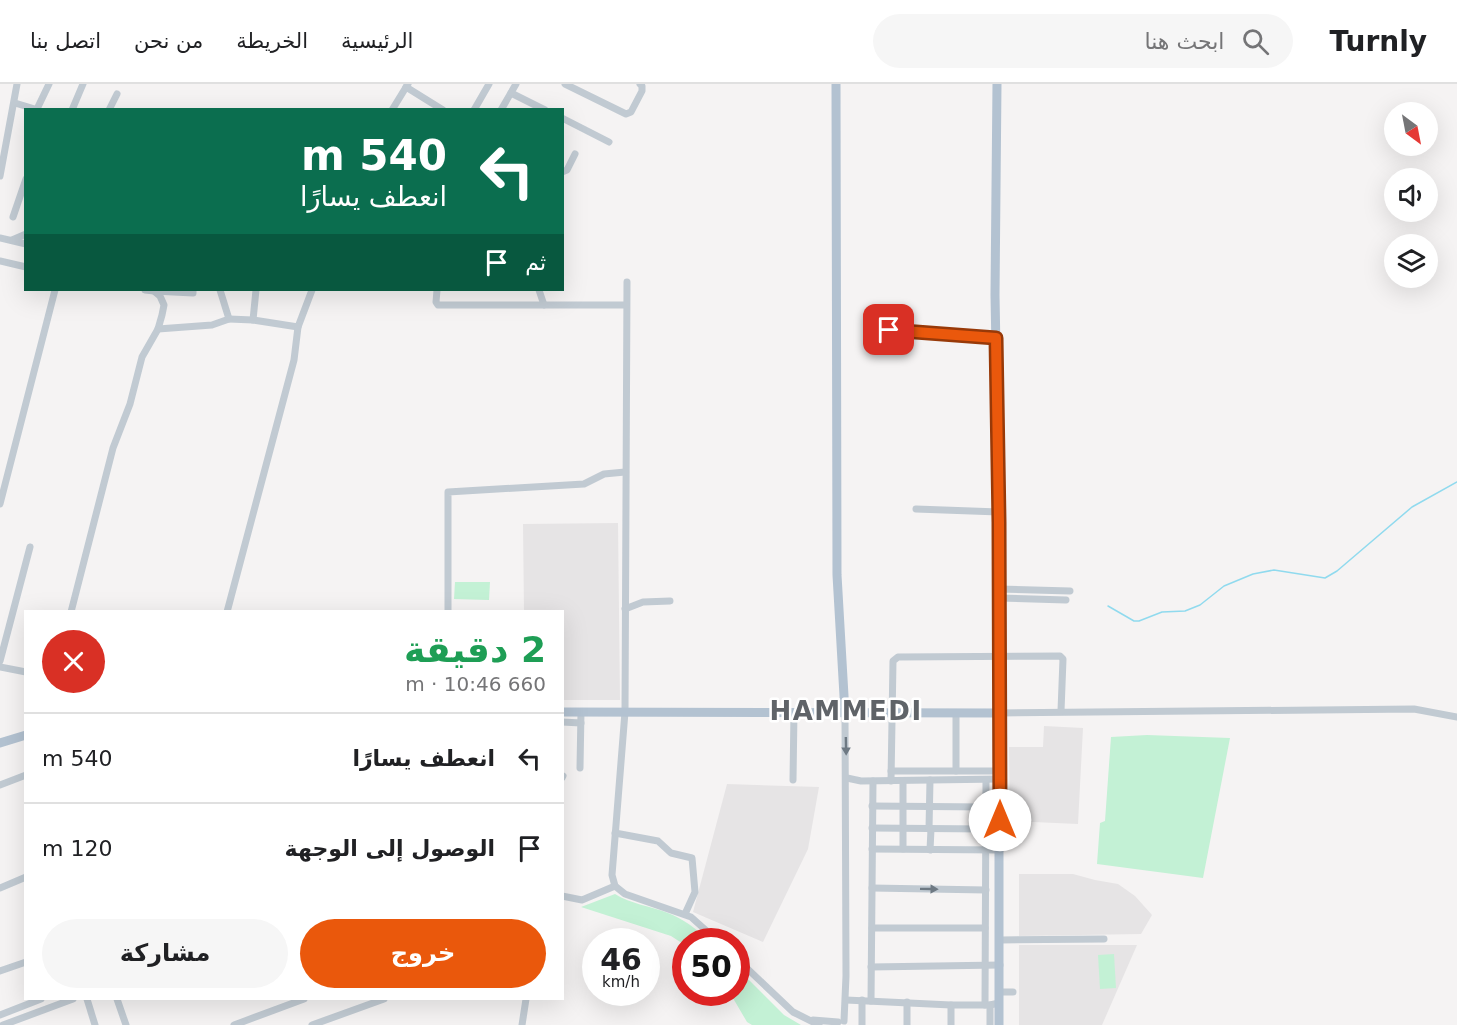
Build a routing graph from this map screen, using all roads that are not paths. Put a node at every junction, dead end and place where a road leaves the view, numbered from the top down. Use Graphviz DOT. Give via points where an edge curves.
graph roads {
  1 [pos="18,84"];
  2 [pos="49,84"];
  3 [pos="83,84"];
  4 [pos="516,84"];
  5 [pos="565,84"];
  6 [pos="640,84"];
  7 [pos="836,84"];
  8 [pos="997,84"];
  9 [pos="486,85"];
  10 [pos="407,86"];
  11 [pos="511,93"];
  12 [pos="117,94"];
  13 [pos="15,103"];
  14 [pos="34,108"];
  15 [pos="38,108"];
  16 [pos="73,108"];
  17 [pos="111,108"];
  18 [pos="393,108"];
  19 [pos="440,108"];
  20 [pos="475,108"];
  21 [pos="502,108"];
  22 [pos="541,108"];
  23 [pos="564,119"];
  24 [pos="609,142"];
  25 [pos="575,154"];
  26 [pos="564,170"];
  27 [pos="0,176"];
  28 [pos="24,185"];
  29 [pos="13,217"];
  30 [pos="24,235"];
  31 [pos="0,238"];
  32 [pos="12,240"];
  33 [pos="24,243"];
  34 [pos="0,261"];
  35 [pos="24,267"];
  36 [pos="627,282"];
  37 [pos="55,291"];
  38 [pos="154,291"];
  39 [pos="193,291"];
  40 [pos="220,291"];
  41 [pos="256,291"];
  42 [pos="312,291"];
  43 [pos="437,291"];
  44 [pos="539,291"];
  45 [pos="544,305"];
  46 [pos="627,305"];
  47 [pos="229,319"];
  48 [pos="253,320"];
  49 [pos="298,327"];
  50 [pos="159,329"];
  51 [pos="889,330"];
  52 [pos="996,338"];
  53 [pos="625,472"];
  54 [pos="0,504"];
  55 [pos="916,508"];
  56 [pos="999,512"];
  57 [pos="30,547"];
  58 [pos="1070,591"];
  59 [pos="999,594"];
  60 [pos="1066,600"];
  61 [pos="670,601"];
  62 [pos="625,609"];
  63 [pos="72,610"];
  64 [pos="228,610"];
  65 [pos="448,610"];
  66 [pos="999,655"];
  67 [pos="0,661"];
  68 [pos="0,667"];
  69 [pos="24,672"];
  70 [pos="1061,711"];
  71 [pos="564,712"];
  72 [pos="581,712"];
  73 [pos="625,712"];
  74 [pos="794,712"];
  75 [pos="845,713"];
  76 [pos="893,713"];
  77 [pos="956,713"];
  78 [pos="999,713"];
  79 [pos="1457,717"];
  80 [pos="564,723"];
  81 [pos="581,723"];
  82 [pos="24,736"];
  83 [pos="0,743"];
  84 [pos="580,768"];
  85 [pos="891,771"];
  86 [pos="956,771"];
  87 [pos="1000,775"];
  88 [pos="24,776"];
  89 [pos="847,778"];
  90 [pos="793,780"];
  91 [pos="930,780"];
  92 [pos="986,780"];
  93 [pos="873,781"];
  94 [pos="891,781"];
  95 [pos="903,781"];
  96 [pos="0,786"];
  97 [pos="872,806"];
  98 [pos="903,806"];
  99 [pos="929,806"];
  100 [pos="986,807"];
  101 [pos="872,828"];
  102 [pos="903,829"];
  103 [pos="930,829"];
  104 [pos="985,830"];
  105 [pos="615,833"];
  106 [pos="872,849"];
  107 [pos="903,849"];
  108 [pos="986,849"];
  109 [pos="930,850"];
  110 [pos="1000,850"];
  111 [pos="24,878"];
  112 [pos="615,886"];
  113 [pos="0,888"];
  114 [pos="872,888"];
  115 [pos="986,890"];
  116 [pos="564,896"];
  117 [pos="685,914"];
  118 [pos="704,928"];
  119 [pos="872,928"];
  120 [pos="985,928"];
  121 [pos="1104,939"];
  122 [pos="1000,940"];
  123 [pos="24,963"];
  124 [pos="1000,965"];
  125 [pos="986,966"];
  126 [pos="871,967"];
  127 [pos="0,971"];
  128 [pos="750,971"];
  129 [pos="1000,992"];
  130 [pos="1013,992"];
  131 [pos="38,1000"];
  132 [pos="70,1000"];
  133 [pos="87,1000"];
  134 [pos="117,1000"];
  135 [pos="301,1000"];
  136 [pos="381,1000"];
  137 [pos="526,1000"];
  138 [pos="846,1000"];
  139 [pos="862,1000"];
  140 [pos="871,1001"];
  141 [pos="907,1002"];
  142 [pos="992,1004"];
  143 [pos="951,1005"];
  144 [pos="0,1015"];
  145 [pos="805,1019"];
  146 [pos="841,1023"];
  147 [pos="92,1024"];
  148 [pos="3,1025"];
  149 [pos="126,1025"];
  150 [pos="234,1025"];
  151 [pos="312,1025"];
  152 [pos="522,1025"];
  153 [pos="819,1025"];
  154 [pos="862,1025"];
  155 [pos="908,1025"];
  156 [pos="951,1025"];
  157 [pos="990,1025"];
  158 [pos="999,1025"];
  1 -- 13 [label="street"];
  2 -- 15 [label="street"];
  3 -- 16 [label="street"];
  4 -- 11 [label="street"];
  5 -- 6 [label="street" via="626,114 642,91"];
  7 -- 75 [label="main road" via="837,574"];
  8 -- 52 [label="main road"];
  9 -- 20 [label="street"];
  10 -- 18 [label="street"];
  10 -- 19 [label="street"];
  11 -- 21 [label="street"];
  11 -- 22 [label="street"];
  12 -- 17 [label="street"];
  13 -- 14 [label="street"];
  13 -- 27 [label="street"];
  23 -- 24 [label="street"];
  25 -- 26 [label="street"];
  28 -- 29 [label="street"];
  30 -- 32 [label="street"];
  31 -- 32 [label="street"];
  32 -- 33 [label="street"];
  34 -- 35 [label="street"];
  36 -- 46 [label="street"];
  37 -- 54 [label="street"];
  38 -- 39 [label="street"];
  38 -- 50 [label="street" via="164,305"];
  40 -- 47 [label="street"];
  41 -- 48 [label="street"];
  42 -- 49 [label="street"];
  43 -- 45 [label="street" via="438,305"];
  44 -- 45 [label="street"];
  45 -- 46 [label="street"];
  46 -- 53 [label="street"];
  47 -- 48 [label="street"];
  47 -- 50 [label="street" via="212,325"];
  48 -- 49 [label="street"];
  49 -- 64 [label="street" via="294,360"];
  50 -- 63 [label="street" via="142,357 113,448"];
  51 -- 52 [label="street"];
  52 -- 56 [label="main road"];
  53 -- 62 [label="street"];
  53 -- 65 [label="street" via="604,474 584,484 448,492"];
  55 -- 56 [label="street"];
  56 -- 59 [label="main road"];
  57 -- 67 [label="street"];
  58 -- 59 [label="street"];
  59 -- 60 [label="street"];
  59 -- 66 [label="main road"];
  61 -- 62 [label="street" via="643,602"];
  62 -- 73 [label="street"];
  66 -- 70 [label="street" via="1062,657"];
  66 -- 76 [label="street" via="894,659"];
  66 -- 78 [label="main road"];
  68 -- 69 [label="street"];
  70 -- 78 [label="street"];
  70 -- 79 [label="street" via="1414,710"];
  71 -- 72 [label="main road"];
  72 -- 73 [label="main road"];
  72 -- 81 [label="street"];
  73 -- 74 [label="main road"];
  73 -- 105 [label="street"];
  74 -- 75 [label="main road"];
  74 -- 90 [label="street"];
  75 -- 76 [label="main road"];
  75 -- 89 [label="street, one-way"];
  76 -- 77 [label="main road"];
  76 -- 85 [label="street"];
  77 -- 78 [label="main road"];
  77 -- 86 [label="street"];
  78 -- 87 [label="main road"];
  80 -- 81 [label="street"];
  81 -- 84 [label="street"];
  82 -- 83 [label="main road"];
  85 -- 86 [label="street"];
  85 -- 94 [label="street"];
  86 -- 87 [label="street"];
  87 -- 92 [label="street"];
  87 -- 110 [label="main road"];
  88 -- 96 [label="street"];
  89 -- 93 [label="street"];
  89 -- 138 [label="street"];
  91 -- 92 [label="street"];
  91 -- 95 [label="street"];
  91 -- 99 [label="street"];
  92 -- 100 [label="street"];
  93 -- 94 [label="street"];
  93 -- 97 [label="street"];
  94 -- 95 [label="street"];
  95 -- 98 [label="street"];
  97 -- 98 [label="street"];
  97 -- 101 [label="street"];
  98 -- 99 [label="street"];
  98 -- 102 [label="street"];
  99 -- 100 [label="street"];
  99 -- 103 [label="street"];
  100 -- 104 [label="street"];
  101 -- 102 [label="street"];
  101 -- 106 [label="street"];
  102 -- 103 [label="street"];
  102 -- 107 [label="street"];
  103 -- 104 [label="street"];
  103 -- 109 [label="street"];
  104 -- 108 [label="street"];
  105 -- 112 [label="street"];
  105 -- 117 [label="street" via="658,841 671,853 692,858 695,892"];
  106 -- 107 [label="street"];
  106 -- 114 [label="street"];
  107 -- 109 [label="street"];
  108 -- 109 [label="street"];
  108 -- 110 [label="street"];
  108 -- 115 [label="street"];
  110 -- 122 [label="main road"];
  111 -- 113 [label="street"];
  112 -- 116 [label="street" via="582,900"];
  112 -- 117 [label="street" via="625,894"];
  114 -- 115 [label="street, one-way"];
  114 -- 119 [label="street"];
  115 -- 120 [label="street"];
  117 -- 118 [label="street"];
  119 -- 120 [label="street"];
  119 -- 126 [label="street"];
  120 -- 125 [label="street"];
  121 -- 122 [label="street"];
  122 -- 124 [label="main road"];
  123 -- 127 [label="street"];
  124 -- 125 [label="street"];
  124 -- 129 [label="main road"];
  125 -- 126 [label="street"];
  125 -- 142 [label="street"];
  126 -- 140 [label="street"];
  128 -- 145 [label="street"];
  129 -- 130 [label="street"];
  129 -- 142 [label="main road"];
  131 -- 144 [label="street"];
  132 -- 148 [label="street"];
  133 -- 147 [label="street"];
  134 -- 149 [label="street"];
  135 -- 150 [label="street"];
  136 -- 151 [label="street"];
  137 -- 152 [label="street"];
  138 -- 139 [label="street"];
  138 -- 146 [label="street"];
  139 -- 140 [label="street"];
  139 -- 154 [label="street"];
  140 -- 141 [label="street"];
  141 -- 143 [label="street"];
  141 -- 155 [label="street"];
  142 -- 143 [label="street"];
  142 -- 157 [label="street"];
  142 -- 158 [label="main road"];
  143 -- 156 [label="street"];
  145 -- 146 [label="street"];
  145 -- 153 [label="street"];
}
